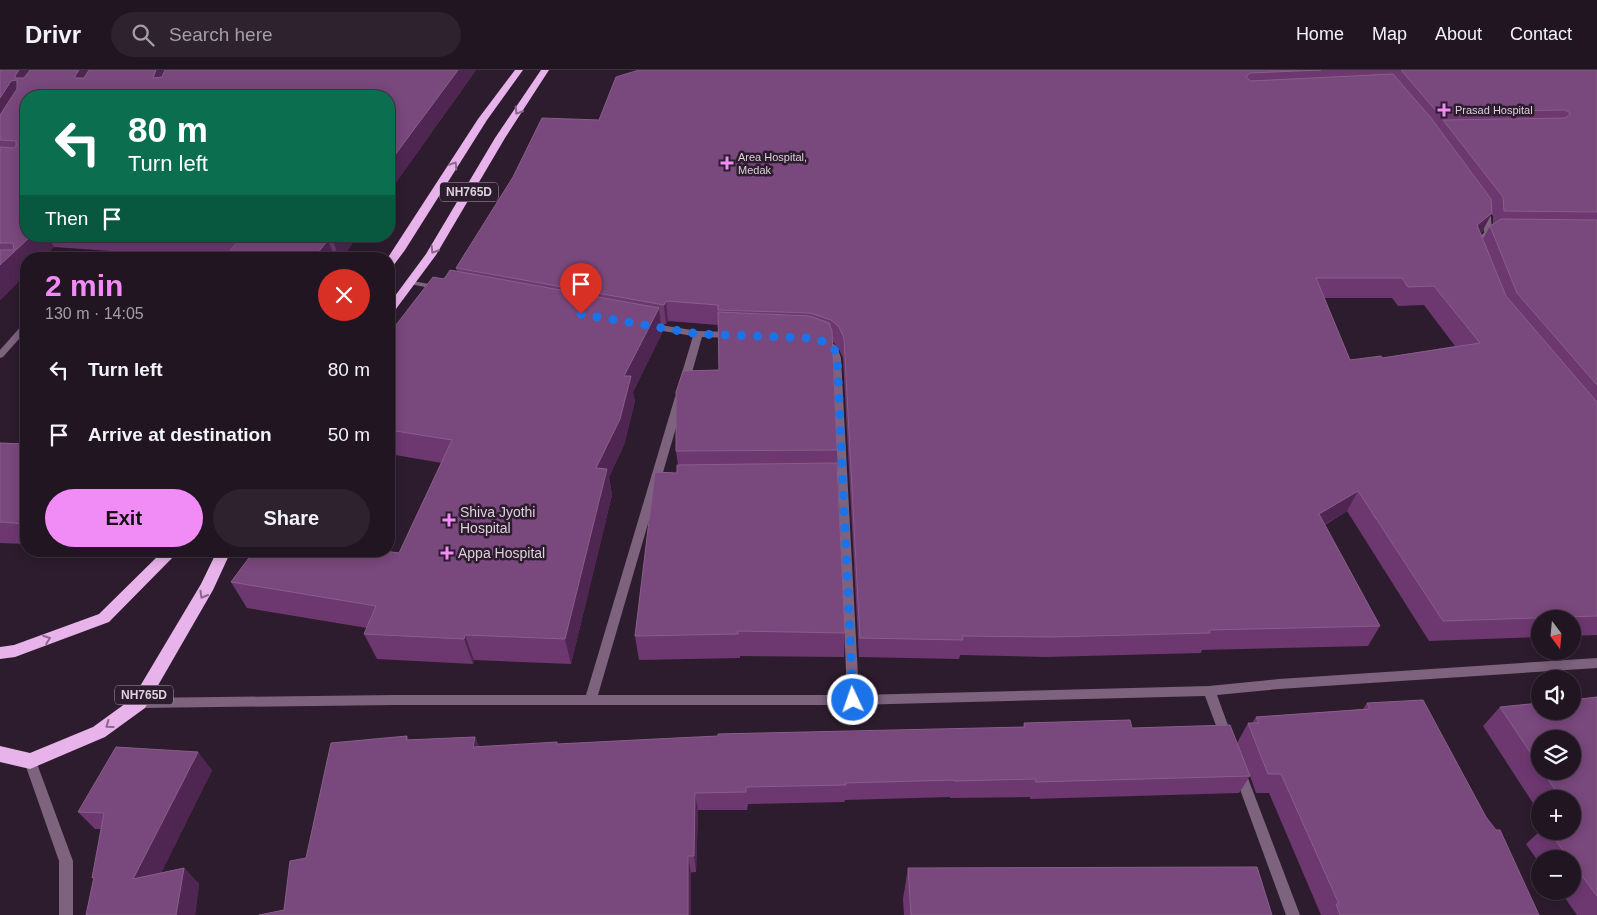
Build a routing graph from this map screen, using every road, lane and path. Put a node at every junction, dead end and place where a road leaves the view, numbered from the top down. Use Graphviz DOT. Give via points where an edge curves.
graph roads {
  1 [pos="518,70"];
  2 [pos="544,70"];
  3 [pos="1476,202"];
  4 [pos="1488,234"];
  5 [pos="1498,234"];
  6 [pos="1477,253"];
  7 [pos="395,256"];
  8 [pos="410,282"];
  9 [pos="448,289"];
  10 [pos="395,303"];
  11 [pos="638,324"];
  12 [pos="20,332"];
  13 [pos="698,334"];
  14 [pos="745,335"];
  15 [pos="810,338"];
  16 [pos="0,354"];
  17 [pos="166,557"];
  18 [pos="221,557"];
  19 [pos="0,653"];
  20 [pos="1597,663"];
  21 [pos="1209,691"];
  22 [pos="591,699"];
  23 [pos="853,700"];
  24 [pos="139,703"];
  25 [pos="0,754"];
  26 [pos="30,761"];
  27 [pos="66,915"];
  28 [pos="1293,915"];
  7 -- 1 [label="highway, NH765D, one-way"];
  2 -- 8 [label="highway, NH765D, one-way" via="431,255"];
  3 -- 4 [label="street" via="1487,217"];
  4 -- 5 [label="street"];
  4 -- 6 [label="street" via="1473,244"];
  8 -- 9 [label="street"];
  8 -- 10 [label="highway, NH765D"];
  11 -- 13 [label="street"];
  12 -- 16 [label="street"];
  13 -- 14 [label="street"];
  13 -- 22 [label="street" via="659,485"];
  15 -- 23 [label="street" via="834,348 837,358 838,482"];
  19 -- 17 [label="highway, one-way" via="15,651 104,618"];
  18 -- 24 [label="highway, NH765D, one-way" via="208,586"];
  20 -- 21 [label="street"];
  21 -- 23 [label="street"];
  21 -- 28 [label="street"];
  22 -- 23 [label="street"];
  22 -- 24 [label="street"];
  24 -- 26 [label="highway, NH765D, one-way" via="99,732"];
  25 -- 26 [label="highway"];
  26 -- 27 [label="street" via="66,861"];
}
